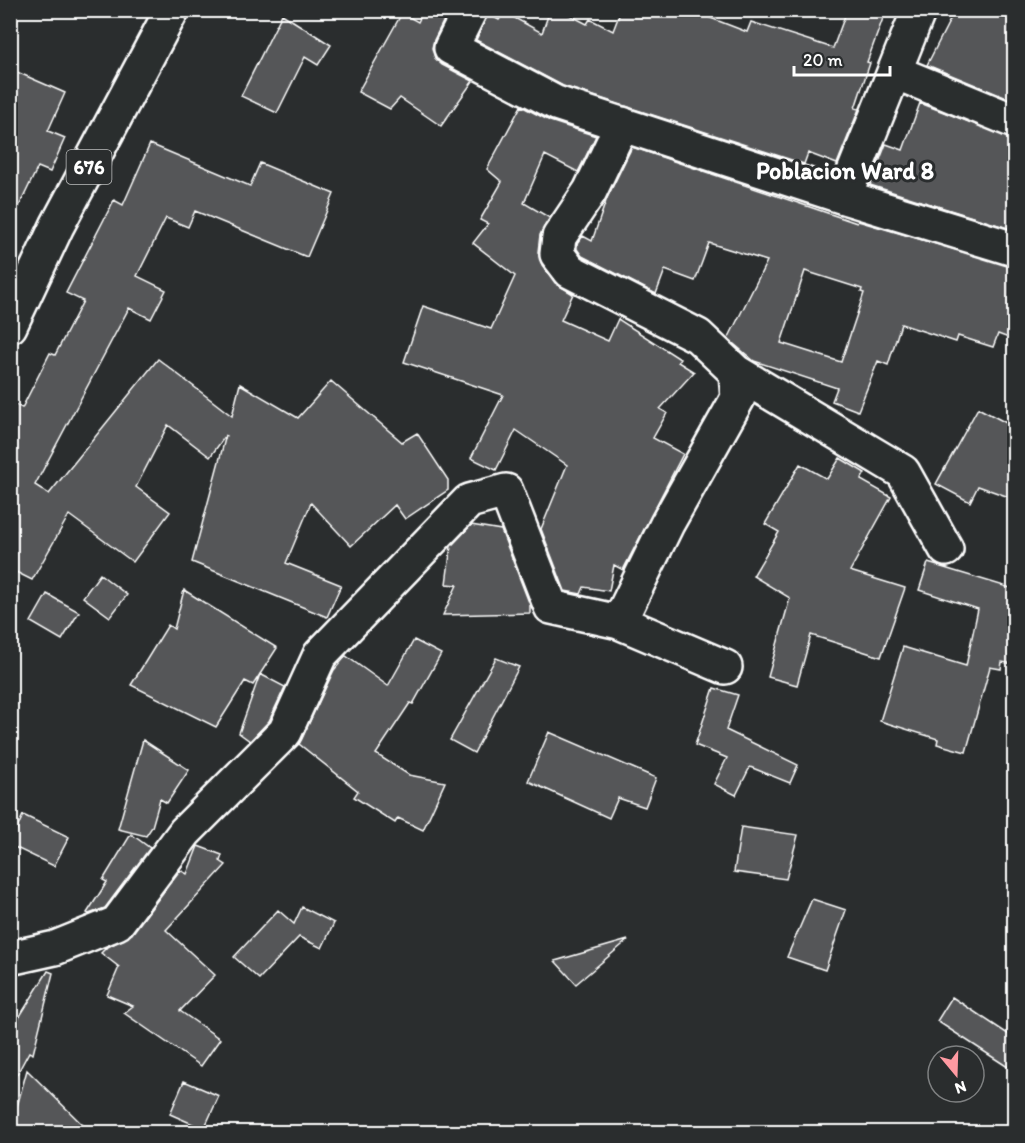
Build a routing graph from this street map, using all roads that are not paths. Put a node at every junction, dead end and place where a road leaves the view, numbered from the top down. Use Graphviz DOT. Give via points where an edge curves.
graph roads {
  1 [pos="172,10"];
  2 [pos="470,10"];
  3 [pos="919,10"];
  4 [pos="895,72"];
  5 [pos="1014,122"];
  6 [pos="622,124"];
  7 [pos="844,197"];
  8 [pos="1014,249"];
  9 [pos="10,326"];
  10 [pos="736,372"];
  11 [pos="946,549"];
  12 [pos="619,622"];
  13 [pos="725,667"];
  14 [pos="10,958"];
  1 -- 9 [label="street, 676" via="57,226"];
  2 -- 6 [label="street" via="451,48 556,103"];
  3 -- 4 [label="street"];
  4 -- 5 [label="street"];
  4 -- 7 [label="street"];
  6 -- 7 [label="street"];
  6 -- 10 [label="street" via="590,191 559,237 557,254 570,271 698,336"];
  7 -- 8 [label="street"];
  10 -- 11 [label="street" via="903,472"];
  10 -- 12 [label="street" via="738,398 666,524"];
  12 -- 13 [label="street"];
  12 -- 14 [label="street" via="551,607 506,491 469,501 320,655 285,732 184,832 117,923 55,948"];
}
